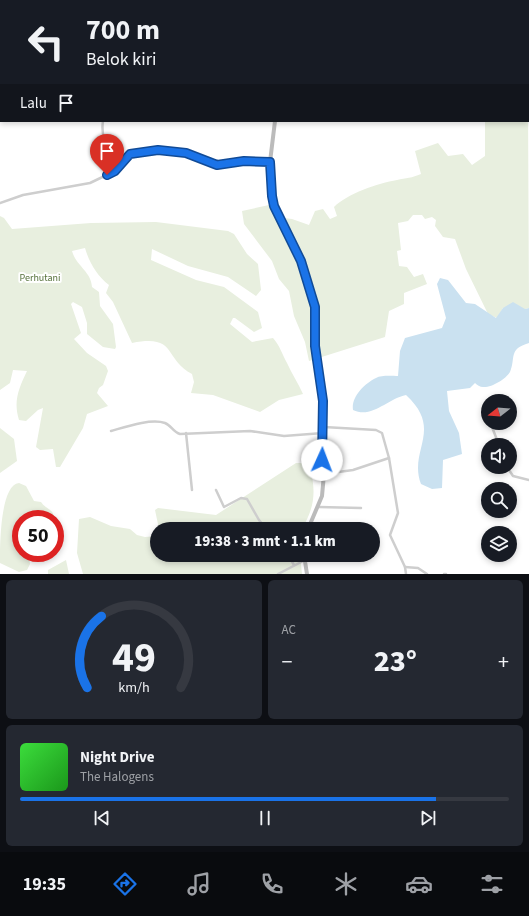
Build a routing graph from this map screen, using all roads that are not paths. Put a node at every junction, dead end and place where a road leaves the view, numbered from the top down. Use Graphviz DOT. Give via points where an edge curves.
graph roads {
  1 [pos="103,122"];
  2 [pos="275,122"];
  3 [pos="270,162"];
  4 [pos="115,171"];
  5 [pos="0,203"];
  6 [pos="324,427"];
  7 [pos="111,431"];
  8 [pos="186,433"];
  9 [pos="324,433"];
  10 [pos="389,458"];
  11 [pos="324,474"];
  12 [pos="512,474"];
  13 [pos="529,480"];
  14 [pos="192,490"];
  15 [pos="216,490"];
  16 [pos="319,507"];
  17 [pos="361,508"];
  18 [pos="261,522"];
  19 [pos="312,522"];
  20 [pos="292,562"];
  21 [pos="299,562"];
  22 [pos="306,562"];
  23 [pos="294,565"];
  24 [pos="404,567"];
  25 [pos="278,574"];
  26 [pos="307,574"];
  27 [pos="406,574"];
  28 [pos="427,574"];
  1 -- 4 [label="street" via="102,136"];
  2 -- 3 [label="street"];
  3 -- 4 [label="street" via="244,161 217,165 186,153 158,150 130,154"];
  3 -- 6 [label="street" via="274,206 301,261 315,307 315,346"];
  4 -- 5 [label="street" via="90,183 23,195"];
  6 -- 9 [label="street"];
  6 -- 10 [label="street" via="380,432"];
  7 -- 8 [label="street" via="142,423 160,422 176,433"];
  8 -- 9 [label="street" via="250,431 284,436"];
  8 -- 14 [label="street"];
  9 -- 11 [label="street"];
  10 -- 11 [label="street" via="353,470"];
  10 -- 24 [label="street" via="398,513 390,535"];
  11 -- 16 [label="street"];
  12 -- 13 [label="street"];
  15 -- 18 [label="street" via="224,507 241,498 247,499"];
  16 -- 17 [label="street"];
  16 -- 19 [label="street"];
  20 -- 23 [label="street"];
  21 -- 23 [label="street"];
  22 -- 26 [label="street"];
  23 -- 25 [label="street"];
  24 -- 27 [label="street"];
  24 -- 28 [label="street" via="418,568"];
}
